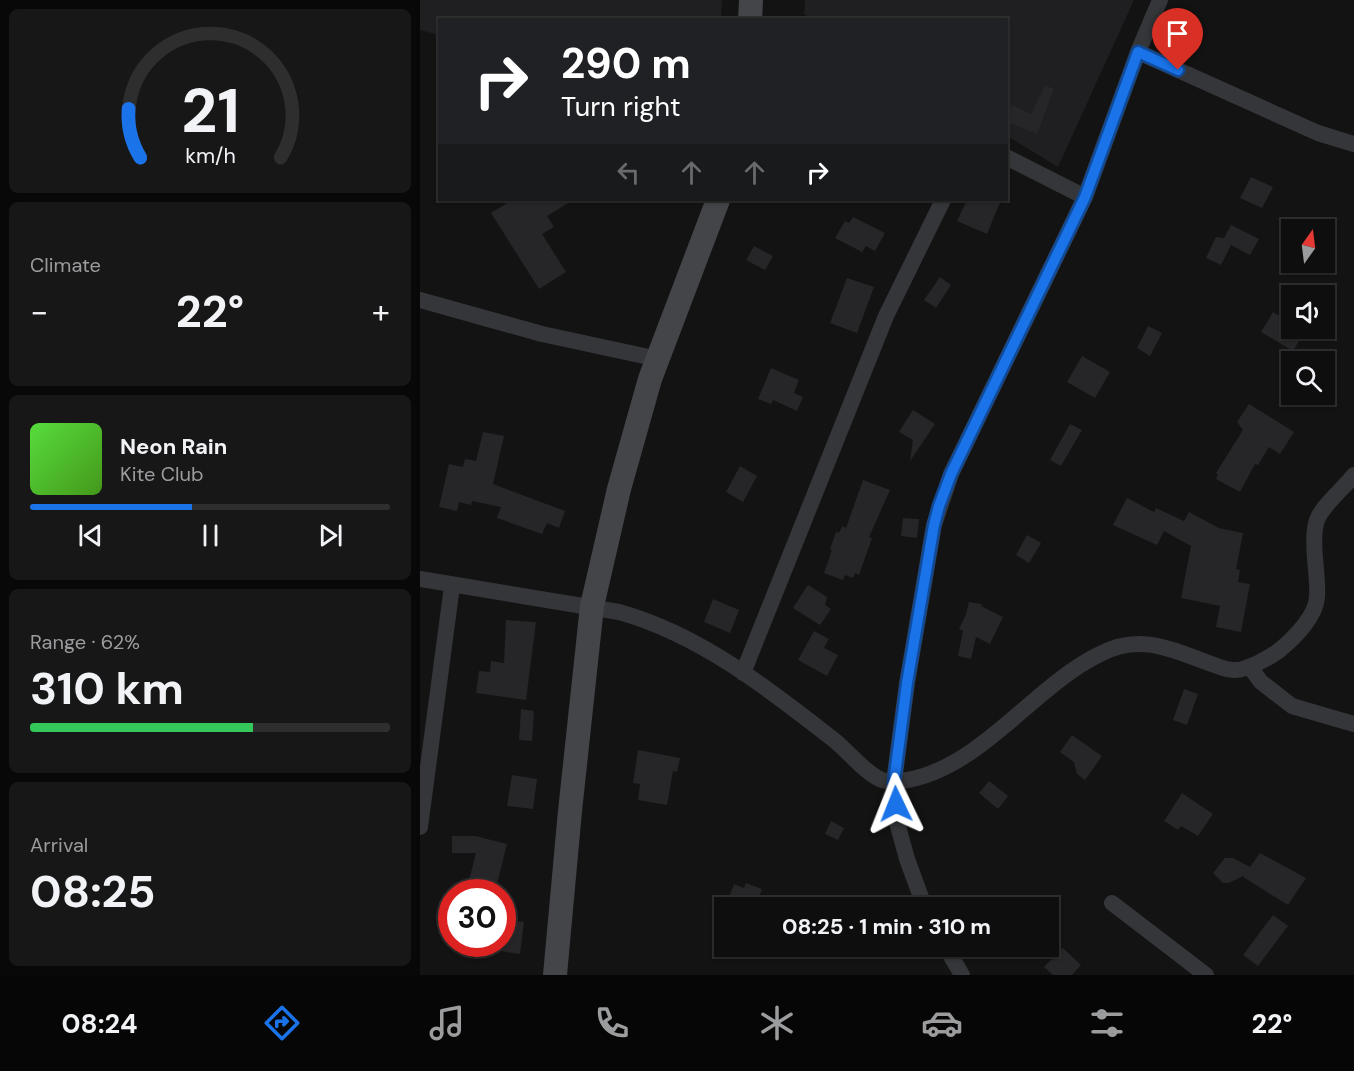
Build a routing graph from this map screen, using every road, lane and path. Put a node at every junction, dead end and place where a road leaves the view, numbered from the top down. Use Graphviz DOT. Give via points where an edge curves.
graph roads {
  1 [pos="751,0"];
  2 [pos="1160,0"];
  3 [pos="750,18"];
  4 [pos="1138,52"];
  5 [pos="1354,144"];
  6 [pos="1008,159"];
  7 [pos="1085,197"];
  8 [pos="718,201"];
  9 [pos="943,201"];
  10 [pos="420,300"];
  11 [pos="658,359"];
  12 [pos="1354,475"];
  13 [pos="420,579"];
  14 [pos="452,586"];
  15 [pos="592,606"];
  16 [pos="1250,667"];
  17 [pos="743,673"];
  18 [pos="1354,724"];
  19 [pos="894,782"];
  20 [pos="420,826"];
  21 [pos="921,897"];
  22 [pos="1112,903"];
  23 [pos="951,957"];
  24 [pos="555,975"];
  25 [pos="962,975"];
  26 [pos="1206,975"];
  1 -- 3 [label="street"];
  2 -- 4 [label="street"];
  4 -- 5 [label="street" via="1318,133"];
  4 -- 7 [label="street"];
  6 -- 7 [label="street"];
  7 -- 19 [label="street" via="939,506 907,683"];
  8 -- 11 [label="street"];
  9 -- 17 [label="street" via="886,316"];
  10 -- 11 [label="street" via="542,334"];
  11 -- 15 [label="street" via="619,489"];
  12 -- 16 [label="street" via="1316,523 1317,598 1313,610 1281,649"];
  13 -- 14 [label="street"];
  14 -- 15 [label="street"];
  14 -- 20 [label="street"];
  15 -- 17 [label="street" via="635,616 687,638"];
  15 -- 24 [label="street"];
  16 -- 18 [label="street" via="1261,682 1292,706"];
  16 -- 19 [label="street" via="1236,671 1158,645 1120,645 1098,654 1060,680 972,751 933,773"];
  17 -- 19 [label="street" via="836,741 874,775"];
  19 -- 21 [label="street" via="898,826"];
  22 -- 26 [label="street"];
  23 -- 25 [label="street"];
}
